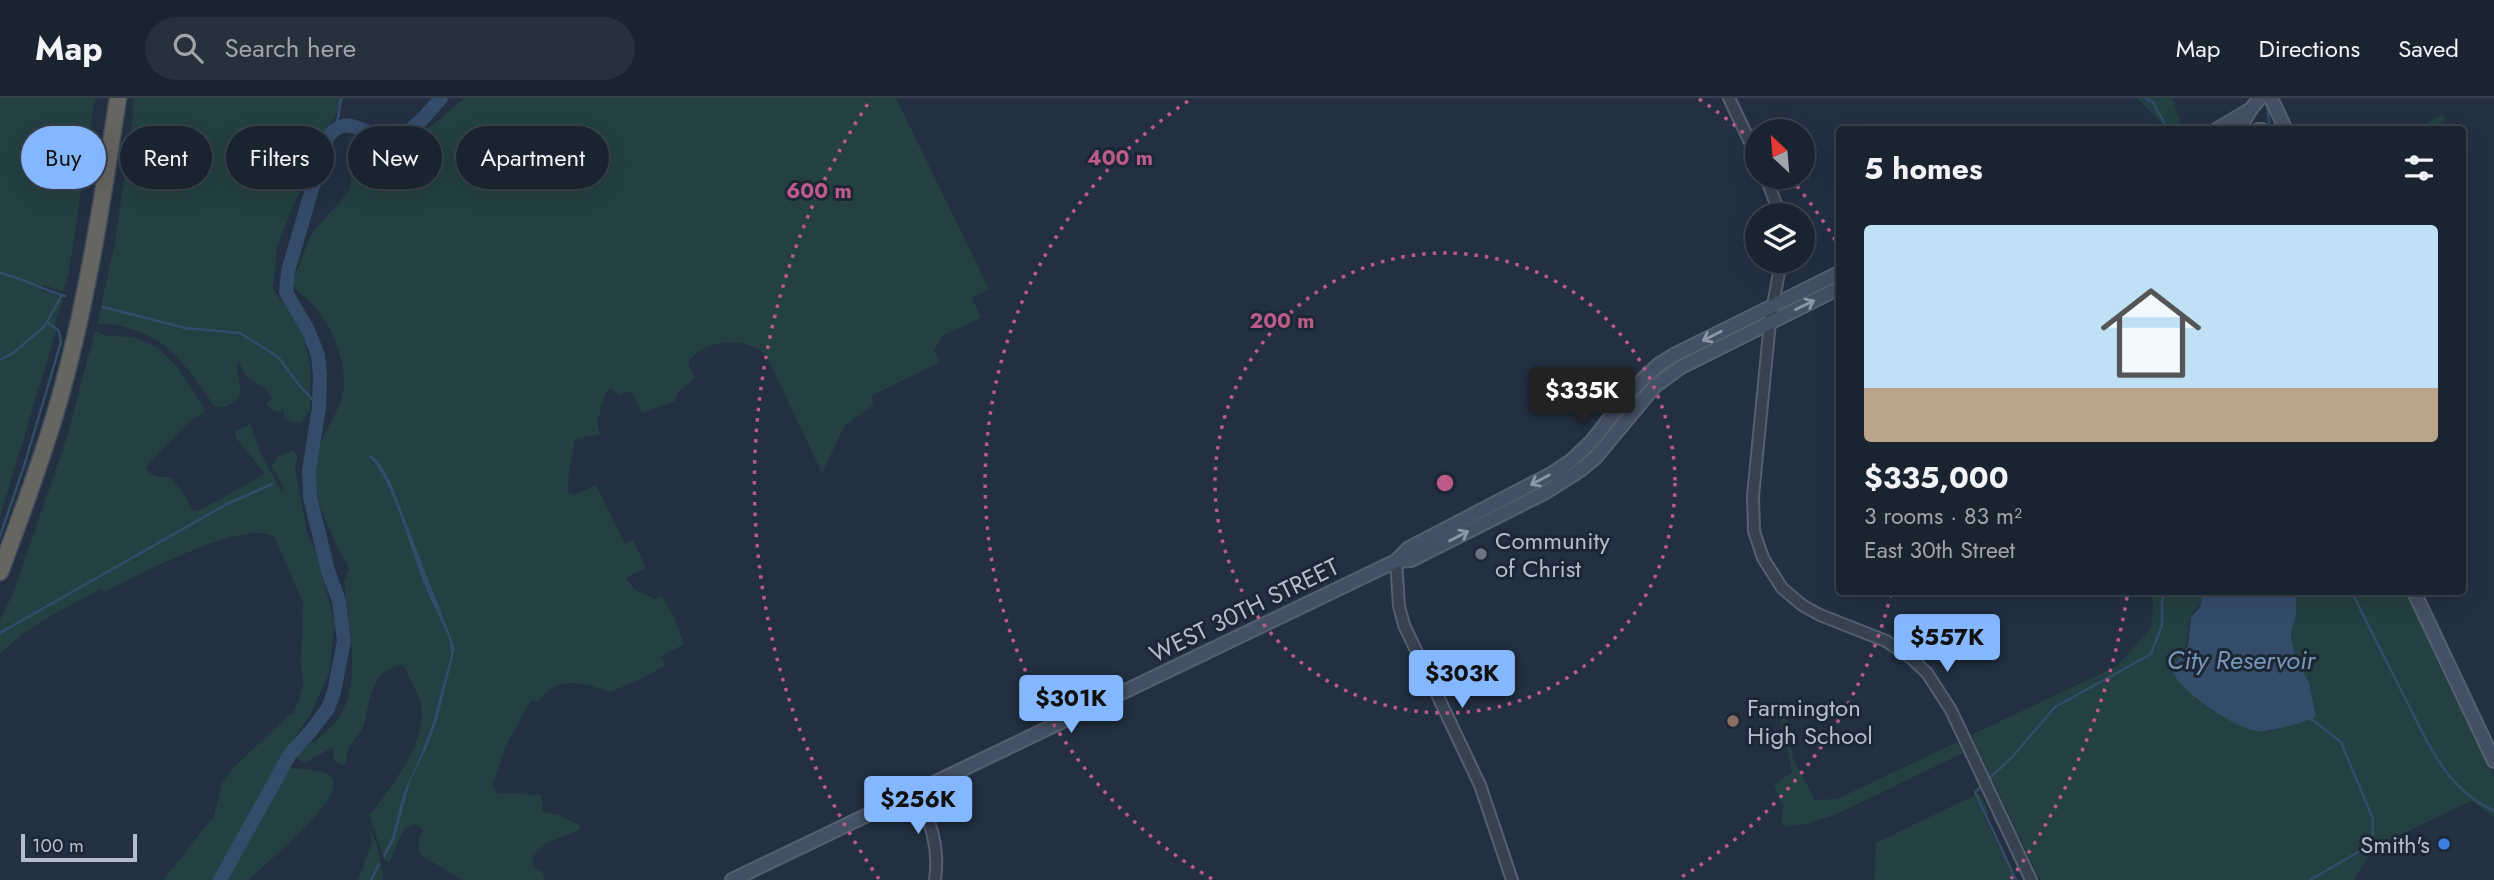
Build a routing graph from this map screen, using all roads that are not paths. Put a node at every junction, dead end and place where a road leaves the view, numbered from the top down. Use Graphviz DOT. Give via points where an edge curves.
graph roads {
  1 [pos="118,98"];
  2 [pos="1729,98"];
  3 [pos="2260,98"];
  4 [pos="2271,98"];
  5 [pos="2250,109"];
  6 [pos="2222,126"];
  7 [pos="2240,126"];
  8 [pos="2284,126"];
  9 [pos="1745,132"];
  10 [pos="1779,273"];
  11 [pos="1836,274"];
  12 [pos="1836,289"];
  13 [pos="1773,305"];
  14 [pos="1770,322"];
  15 [pos="1396,561"];
  16 [pos="0,572"];
  17 [pos="2415,595"];
  18 [pos="2494,761"];
  19 [pos="916,791"];
  20 [pos="732,880"];
  21 [pos="935,880"];
  22 [pos="1513,880"];
  23 [pos="2031,880"];
  1 -- 16 [label="highway" via="95,235 57,409"];
  2 -- 9 [label="street"];
  3 -- 5 [label="main road"];
  4 -- 8 [label="main road"];
  5 -- 6 [label="main road"];
  5 -- 7 [label="main road"];
  10 -- 13 [label="street"];
  11 -- 13 [label="main road"];
  14 -- 12 [label="main road, one-way"];
  13 -- 14 [label="street"];
  13 -- 15 [label="main road, one-way" via="1658,365 1592,441 1561,468 1409,548"];
  15 -- 14 [label="main road, one-way" via="1411,560 1569,479 1596,457 1641,401 1667,377"];
  14 -- 23 [label="street" via="1752,509 1765,564 1802,605 1886,642 1927,673 1955,717"];
  15 -- 19 [label="main road, WEST 30TH STREET"];
  15 -- 22 [label="street" via="1404,625 1480,785"];
  17 -- 18 [label="main road"];
  19 -- 20 [label="main road, WEST 30TH STREET"];
  19 -- 21 [label="street" via="934,833"];
}
